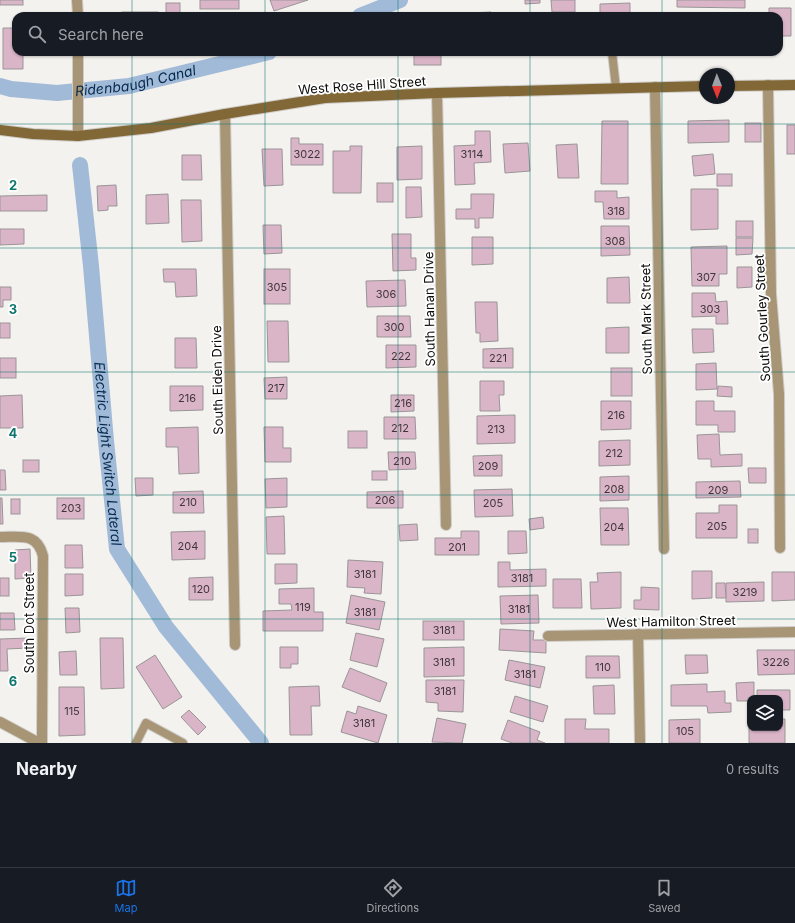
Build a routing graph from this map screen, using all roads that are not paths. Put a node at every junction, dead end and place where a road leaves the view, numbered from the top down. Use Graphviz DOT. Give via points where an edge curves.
graph roads {
  1 [pos="77,0"];
  2 [pos="78,12"];
  3 [pos="78,56"];
  4 [pos="612,56"];
  5 [pos="795,84"];
  6 [pos="768,85"];
  7 [pos="699,86"];
  8 [pos="735,86"];
  9 [pos="616,88"];
  10 [pos="655,88"];
  11 [pos="437,92"];
  12 [pos="225,114"];
  13 [pos="0,130"];
  14 [pos="78,136"];
  15 [pos="446,525"];
  16 [pos="0,537"];
  17 [pos="780,548"];
  18 [pos="664,549"];
  19 [pos="795,632"];
  20 [pos="638,634"];
  21 [pos="548,636"];
  22 [pos="235,645"];
  23 [pos="0,722"];
  24 [pos="39,743"];
  25 [pos="42,743"];
  26 [pos="136,743"];
  27 [pos="183,743"];
  28 [pos="640,743"];
  1 -- 2 [label="street"];
  3 -- 14 [label="street"];
  4 -- 9 [label="lane"];
  5 -- 6 [label="street"];
  6 -- 8 [label="street"];
  6 -- 17 [label="street, South Gourley Street" via="771,294 780,394"];
  7 -- 10 [label="street, West Rose Hill Street"];
  9 -- 10 [label="street, West Rose Hill Street"];
  9 -- 11 [label="street, West Rose Hill Street"];
  10 -- 18 [label="street, South Mark Street"];
  11 -- 12 [label="street, West Rose Hill Street" via="324,98"];
  11 -- 15 [label="street, South Hanan Drive"];
  12 -- 14 [label="street, West Rose Hill Street" via="151,128"];
  12 -- 22 [label="street, South Eiden Drive"];
  13 -- 14 [label="street, West Rose Hill Street"];
  16 -- 25 [label="street, South Dot Street" via="28,537 41,548 43,556"];
  19 -- 20 [label="street, West Hamilton Street"];
  20 -- 21 [label="street, West Hamilton Street"];
  20 -- 28 [label="street"];
  23 -- 24 [label="street"];
  26 -- 27 [label="lane" via="146,722"];
}
